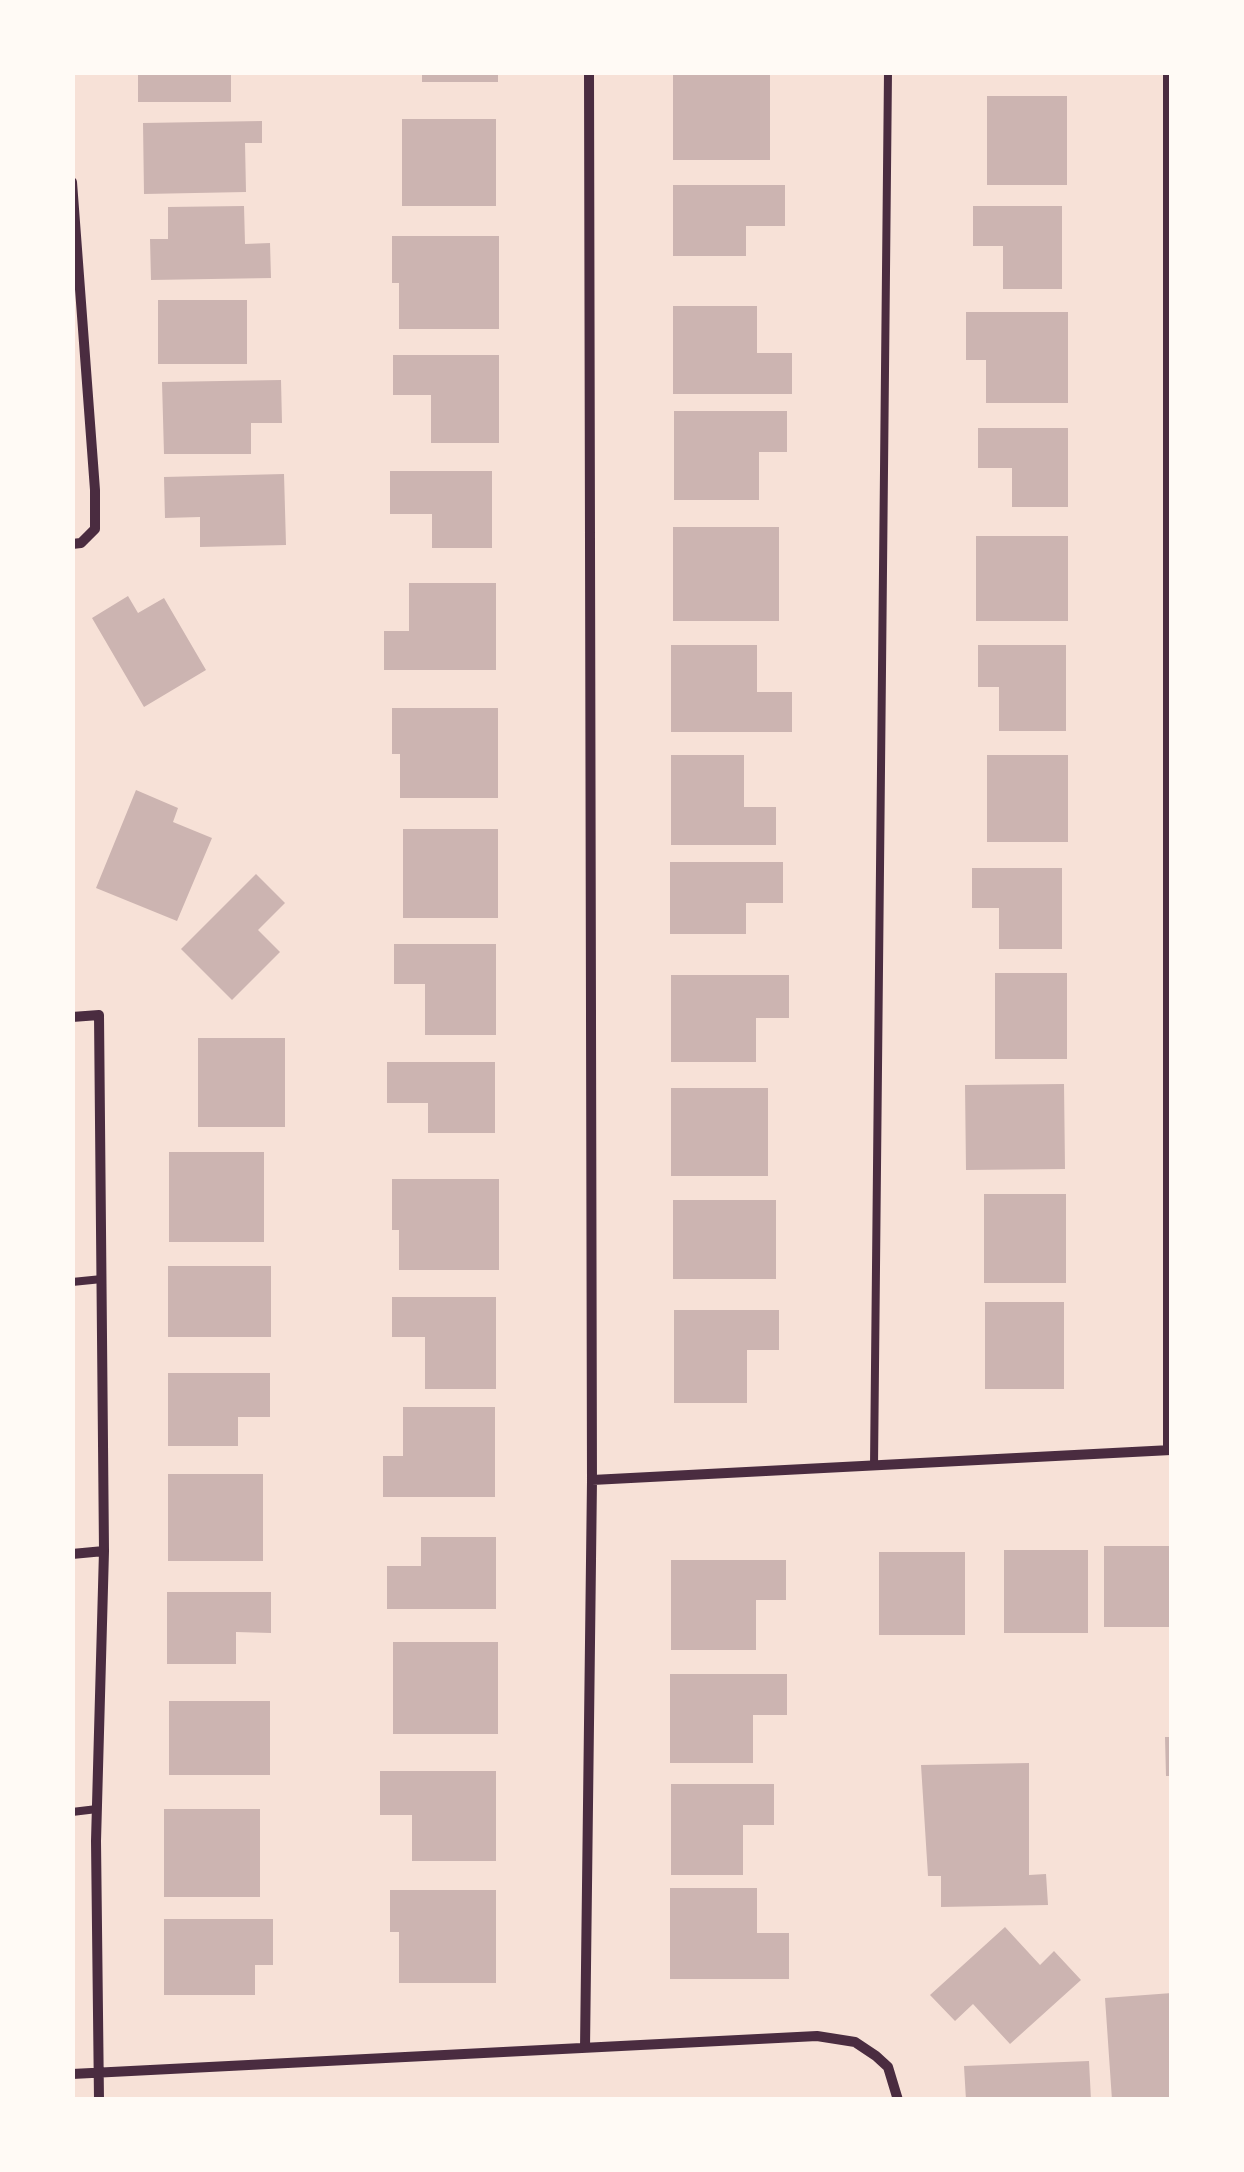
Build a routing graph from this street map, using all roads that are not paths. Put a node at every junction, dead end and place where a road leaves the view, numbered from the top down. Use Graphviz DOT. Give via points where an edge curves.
graph roads {
  1 [pos="589,72"];
  2 [pos="888,72"];
  3 [pos="1168,72"];
  4 [pos="72,182"];
  5 [pos="72,544"];
  6 [pos="72,1018"];
  7 [pos="102,1279"];
  8 [pos="72,1282"];
  9 [pos="1170,1450"];
  10 [pos="874,1465"];
  11 [pos="592,1480"];
  12 [pos="104,1550"];
  13 [pos="72,1554"];
  14 [pos="97,1809"];
  15 [pos="72,1812"];
  16 [pos="585,2048"];
  17 [pos="97,2072"];
  18 [pos="72,2074"];
  19 [pos="99,2100"];
  20 [pos="898,2100"];
  1 -- 11 [label="street"];
  2 -- 10 [label="lane"];
  3 -- 9 [label="street"];
  4 -- 5 [label="street" via="95,529"];
  6 -- 7 [label="street" via="100,1015"];
  7 -- 8 [label="lane"];
  7 -- 12 [label="street"];
  9 -- 10 [label="street"];
  10 -- 11 [label="street"];
  11 -- 16 [label="street"];
  12 -- 13 [label="street"];
  12 -- 14 [label="street"];
  14 -- 15 [label="lane"];
  14 -- 17 [label="street"];
  16 -- 17 [label="street"];
  16 -- 20 [label="street" via="817,2036 854,2042 888,2067"];
  17 -- 18 [label="street"];
  17 -- 19 [label="street"];
}
